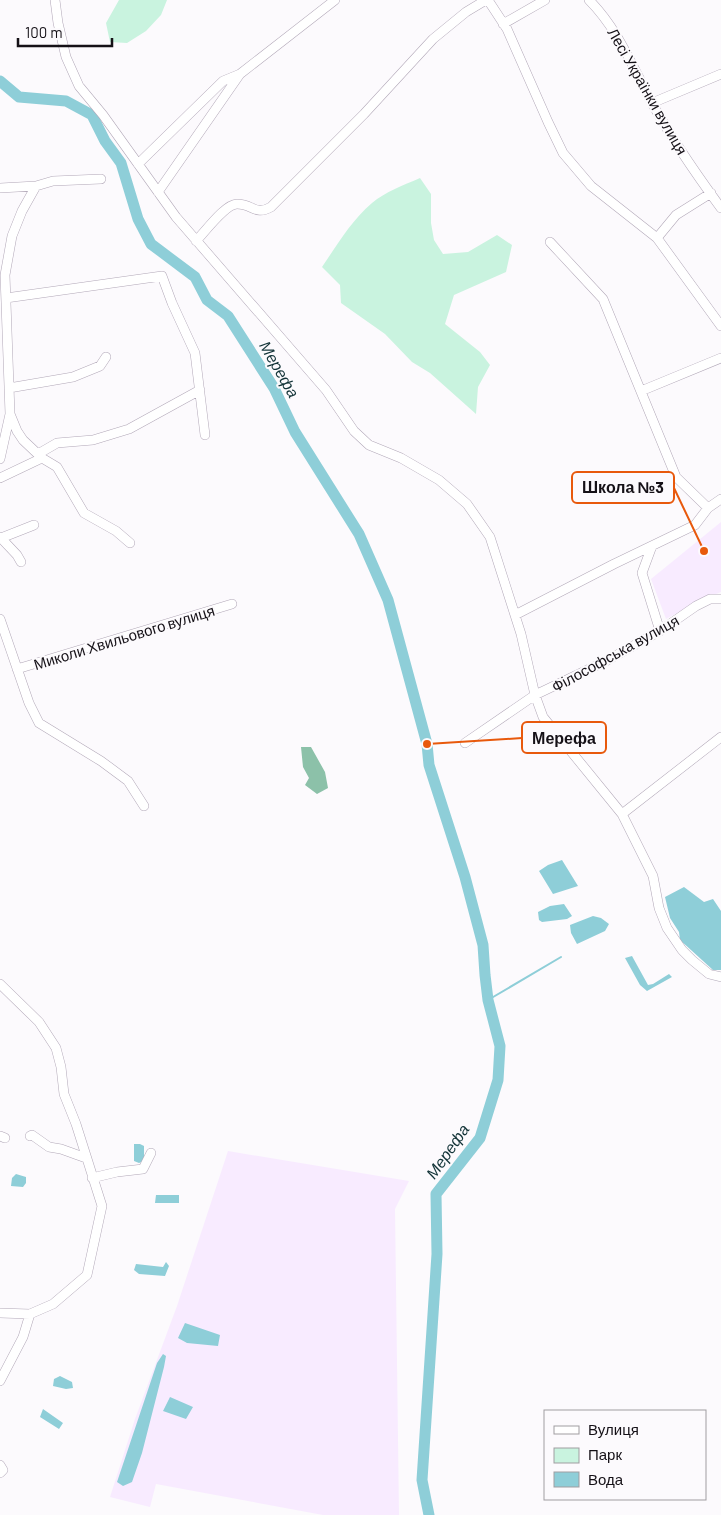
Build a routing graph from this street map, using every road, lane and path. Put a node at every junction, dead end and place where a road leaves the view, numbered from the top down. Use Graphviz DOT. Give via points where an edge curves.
graph roads {
  1 [pos="55,0"];
  2 [pos="335,0"];
  3 [pos="487,0"];
  4 [pos="545,0"];
  5 [pos="589,0"];
  6 [pos="503,24"];
  7 [pos="240,74"];
  8 [pos="721,74"];
  9 [pos="652,103"];
  10 [pos="138,164"];
  11 [pos="101,179"];
  12 [pos="36,186"];
  13 [pos="0,188"];
  14 [pos="158,192"];
  15 [pos="711,194"];
  16 [pos="721,208"];
  17 [pos="657,238"];
  18 [pos="196,241"];
  19 [pos="550,242"];
  20 [pos="2,273"];
  21 [pos="6,298"];
  22 [pos="721,326"];
  23 [pos="106,357"];
  24 [pos="721,358"];
  25 [pos="9,388"];
  26 [pos="200,390"];
  27 [pos="641,391"];
  28 [pos="10,414"];
  29 [pos="205,435"];
  30 [pos="40,456"];
  31 [pos="0,458"];
  32 [pos="0,478"];
  33 [pos="721,499"];
  34 [pos="708,508"];
  35 [pos="34,525"];
  36 [pos="1,538"];
  37 [pos="130,543"];
  38 [pos="652,546"];
  39 [pos="21,562"];
  40 [pos="721,599"];
  41 [pos="232,604"];
  42 [pos="515,615"];
  43 [pos="0,619"];
  44 [pos="660,631"];
  45 [pos="17,669"];
  46 [pos="535,695"];
  47 [pos="721,737"];
  48 [pos="465,744"];
  49 [pos="144,806"];
  50 [pos="622,814"];
  51 [pos="721,977"];
  52 [pos="0,984"];
  53 [pos="30,1136"];
  54 [pos="151,1153"];
  55 [pos="86,1158"];
  56 [pos="92,1178"];
  57 [pos="0,1313"];
  58 [pos="30,1314"];
  59 [pos="0,1381"];
  60 [pos="0,1465"];
  61 [pos="0,1472"];
  1 -- 10 [label="street" via="66,57 79,86"];
  2 -- 7 [label="street"];
  3 -- 6 [label="street"];
  3 -- 18 [label="street" via="466,12 433,39 271,207 264,211 236,204 227,208"];
  4 -- 6 [label="street"];
  5 -- 9 [label="street, Лесі Українки вулиця" via="602,12"];
  6 -- 17 [label="street" via="563,153 591,186"];
  7 -- 10 [label="street" via="222,81"];
  7 -- 14 [label="street"];
  8 -- 9 [label="street"];
  9 -- 15 [label="street, Лесі Українки вулиця"];
  10 -- 14 [label="street"];
  11 -- 12 [label="street" via="53,181"];
  12 -- 13 [label="street"];
  12 -- 20 [label="street" via="12,236"];
  14 -- 18 [label="street"];
  15 -- 16 [label="street, Лесі Українки вулиця"];
  15 -- 17 [label="street" via="676,215"];
  17 -- 22 [label="street"];
  18 -- 42 [label="street" via="326,390 359,436 369,445 402,458 439,480 467,504 490,537"];
  19 -- 27 [label="street" via="604,299"];
  20 -- 21 [label="street"];
  21 -- 25 [label="street"];
  21 -- 26 [label="street" via="162,276 195,353"];
  23 -- 25 [label="street" via="100,366 73,376"];
  24 -- 27 [label="street"];
  25 -- 28 [label="street"];
  26 -- 29 [label="street"];
  26 -- 30 [label="street" via="129,429 93,440 57,443"];
  27 -- 34 [label="street" via="676,477"];
  28 -- 30 [label="street" via="23,440"];
  28 -- 31 [label="street"];
  30 -- 32 [label="street"];
  30 -- 37 [label="street" via="57,467 84,513"];
  33 -- 34 [label="street"];
  34 -- 38 [label="street" via="695,525"];
  35 -- 36 [label="street"];
  36 -- 39 [label="street"];
  38 -- 42 [label="street"];
  38 -- 44 [label="street" via="642,573"];
  40 -- 44 [label="street, Філософська вулиця" via="710,599 696,606"];
  41 -- 45 [label="street, Миколи Хвильового вулиця"];
  42 -- 46 [label="street"];
  43 -- 45 [label="street"];
  44 -- 46 [label="street, Філософська вулиця"];
  45 -- 49 [label="street" via="39,723 128,781"];
  46 -- 48 [label="street, Філософська вулиця"];
  46 -- 50 [label="street" via="543,716"];
  47 -- 50 [label="street"];
  50 -- 51 [label="street" via="653,876 659,908 667,928 692,960 710,974"];
  52 -- 55 [label="street" via="39,1022 56,1048 62,1067 64,1094"];
  53 -- 55 [label="street" via="49,1147"];
  54 -- 56 [label="street" via="143,1169"];
  55 -- 56 [label="street"];
  56 -- 58 [label="street" via="102,1206 87,1275 53,1304"];
  57 -- 58 [label="street"];
  58 -- 59 [label="street" via="23,1337"];
  60 -- 61 [label="street" via="3,1470"];
}
